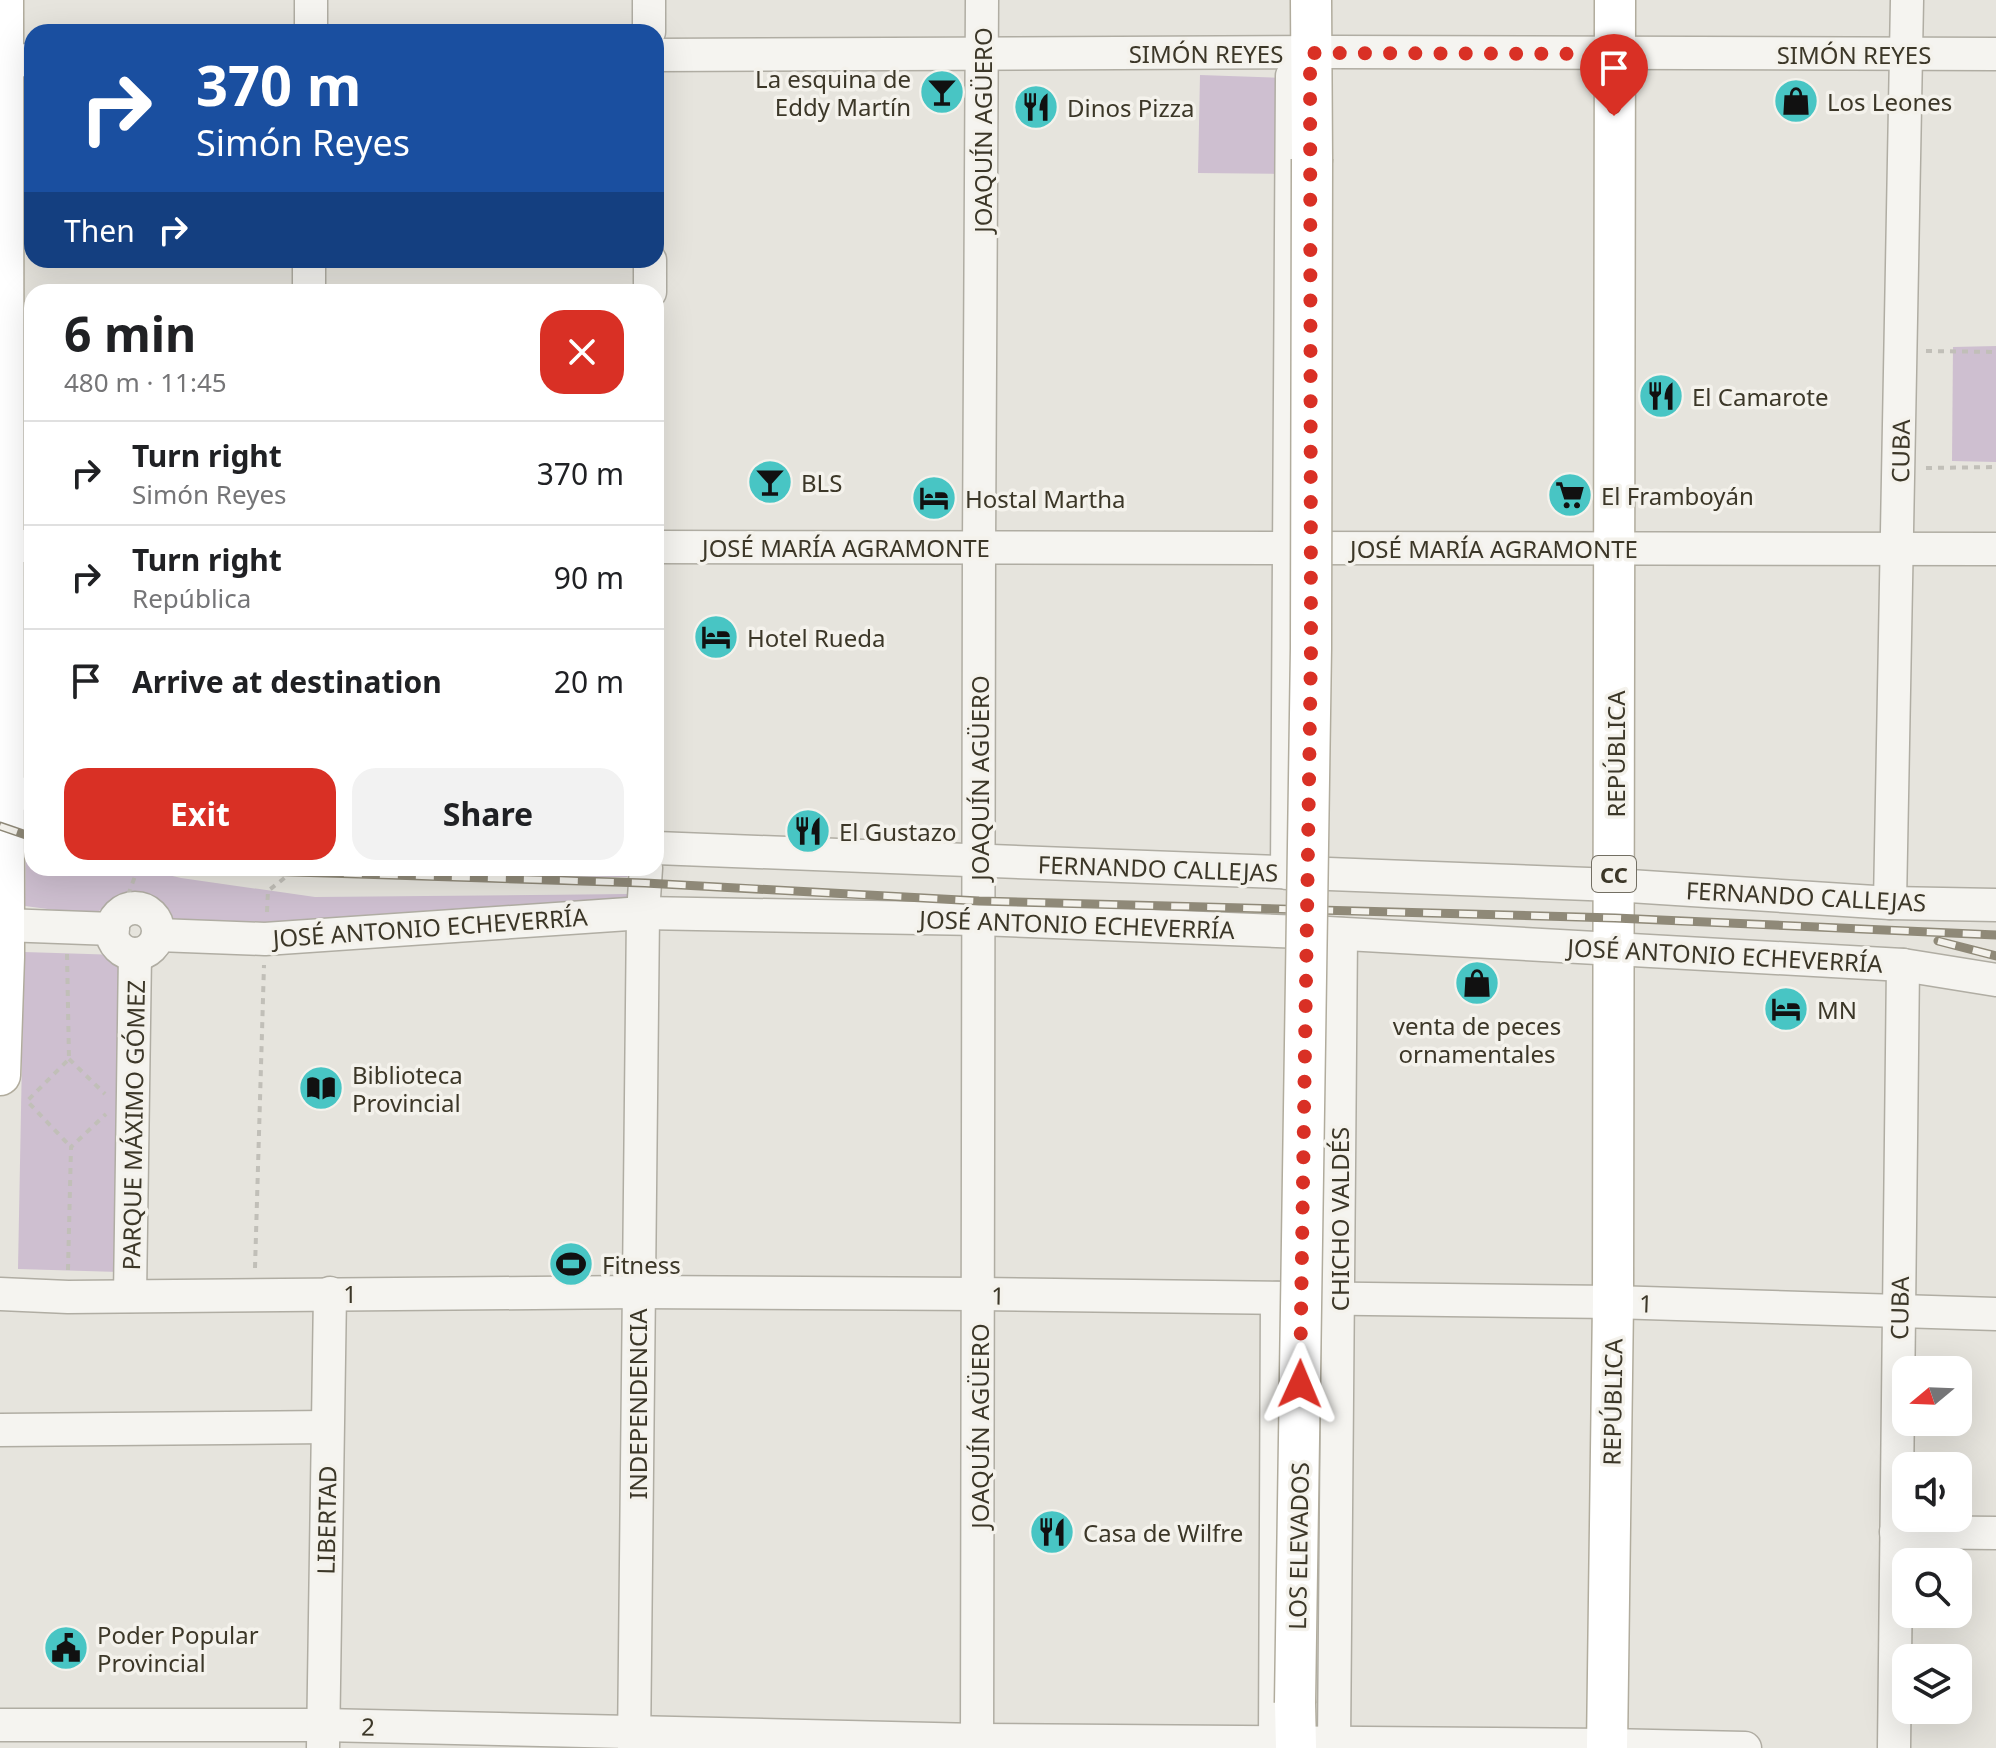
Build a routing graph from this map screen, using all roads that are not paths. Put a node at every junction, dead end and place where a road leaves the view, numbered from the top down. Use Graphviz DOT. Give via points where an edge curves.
graph roads {
  1 [pos="3,0"];
  2 [pos="311,0"];
  3 [pos="649,0"];
  4 [pos="982,0"];
  5 [pos="1311,0"];
  6 [pos="1615,0"];
  7 [pos="1907,0"];
  8 [pos="311,24"];
  9 [pos="649,24"];
  10 [pos="1301,53"];
  11 [pos="1906,53"];
  12 [pos="983,54"];
  13 [pos="1614,54"];
  14 [pos="1996,54"];
  15 [pos="664,55"];
  16 [pos="11,61"];
  17 [pos="12,546"];
  18 [pos="664,547"];
  19 [pos="979,547"];
  20 [pos="1288,547"];
  21 [pos="1615,548"];
  22 [pos="1898,549"];
  23 [pos="1996,549"];
  24 [pos="17,794"];
  25 [pos="664,848"];
  26 [pos="979,862"];
  27 [pos="1287,873"];
  28 [pos="645,876"];
  29 [pos="1614,885"];
  30 [pos="1890,903"];
  31 [pos="1996,905"];
  32 [pos="643,913"];
  33 [pos="979,919"];
  34 [pos="1341,934"];
  35 [pos="146,945"];
  36 [pos="3,947"];
  37 [pos="1615,948"];
  38 [pos="1903,965"];
  39 [pos="1996,980"];
  40 [pos="0,1075"];
  41 [pos="637,1292"];
  42 [pos="330,1293"];
  43 [pos="0,1294"];
  44 [pos="979,1294"];
  45 [pos="130,1296"];
  46 [pos="1277,1298"];
  47 [pos="1338,1299"];
  48 [pos="1613,1302"];
  49 [pos="1899,1311"];
  50 [pos="1996,1314"];
  51 [pos="327,1427"];
  52 [pos="0,1430"];
  53 [pos="1897,1452"];
  54 [pos="1896,1532"];
  55 [pos="1996,1533"];
  56 [pos="0,1725"];
  57 [pos="323,1736"];
  58 [pos="634,1740"];
  59 [pos="977,1744"];
  60 [pos="1322,1745"];
  61 [pos="1607,1746"];
  62 [pos="1745,1748"];
  63 [pos="1894,1748"];
  1 -- 16 [label="main road"];
  2 -- 8 [label="street"];
  3 -- 9 [label="street"];
  4 -- 12 [label="street, JOAQUÍN AGÜERO"];
  5 -- 10 [label="main road, LOS ELEVADOS"];
  6 -- 13 [label="main road, REPÚBLICA / CC"];
  7 -- 11 [label="street, CUBA"];
  10 -- 12 [label="street, SIMÓN REYES"];
  10 -- 13 [label="street, SIMÓN REYES"];
  10 -- 20 [label="street"];
  10 -- 60 [label="main road, LOS ELEVADOS, bridge" via="1312,159 1311,648 1295,1703"];
  11 -- 13 [label="street, SIMÓN REYES"];
  11 -- 14 [label="street, SIMÓN REYES"];
  11 -- 22 [label="street, CUBA"];
  12 -- 15 [label="street, SIMÓN REYES"];
  12 -- 19 [label="street, JOAQUÍN AGÜERO"];
  13 -- 21 [label="main road, REPÚBLICA / CC"];
  16 -- 17 [label="main road"];
  17 -- 24 [label="main road"];
  18 -- 19 [label="street, JOSÉ MARÍA AGRAMONTE"];
  19 -- 20 [label="street, JOSÉ MARÍA AGRAMONTE"];
  19 -- 26 [label="street, JOAQUÍN AGÜERO"];
  20 -- 21 [label="street, JOSÉ MARÍA AGRAMONTE"];
  20 -- 27 [label="street"];
  21 -- 22 [label="street, JOSÉ MARÍA AGRAMONTE"];
  21 -- 29 [label="main road, REPÚBLICA / CC"];
  22 -- 23 [label="street, JOSÉ MARÍA AGRAMONTE"];
  22 -- 30 [label="street, CUBA"];
  24 -- 36 [label="main road"];
  25 -- 26 [label="street, FERNANDO CALLEJAS"];
  26 -- 27 [label="street, FERNANDO CALLEJAS"];
  26 -- 33 [label="street, JOAQUÍN AGÜERO"];
  27 -- 29 [label="street, FERNANDO CALLEJAS"];
  28 -- 32 [label="street, INDEPENDENCIA"];
  29 -- 30 [label="street, FERNANDO CALLEJAS"];
  29 -- 37 [label="main road, REPÚBLICA / CC"];
  30 -- 31 [label="street, FERNANDO CALLEJAS"];
  32 -- 33 [label="street, JOSÉ ANTONIO ECHEVERRÍA"];
  32 -- 35 [label="street, JOSÉ ANTONIO ECHEVERRÍA"];
  32 -- 41 [label="street, INDEPENDENCIA"];
  33 -- 34 [label="street, JOSÉ ANTONIO ECHEVERRÍA"];
  33 -- 44 [label="street, JOAQUÍN AGÜERO"];
  34 -- 37 [label="street, JOSÉ ANTONIO ECHEVERRÍA"];
  34 -- 47 [label="street, CHICHO VALDÉS"];
  35 -- 36 [label="street" via="154,918 139,908 117,920 67,927"];
  35 -- 45 [label="street, PARQUE MÁXIMO GÓMEZ"];
  36 -- 40 [label="main road"];
  37 -- 38 [label="street, JOSÉ ANTONIO ECHEVERRÍA"];
  37 -- 48 [label="main road, REPÚBLICA / CC"];
  38 -- 39 [label="street, JOSÉ ANTONIO ECHEVERRÍA"];
  38 -- 49 [label="street, CUBA"];
  41 -- 42 [label="street, 1"];
  41 -- 44 [label="street, 1"];
  41 -- 58 [label="street, INDEPENDENCIA"];
  42 -- 45 [label="street, 1"];
  42 -- 51 [label="street, LIBERTAD"];
  43 -- 45 [label="street, 1"];
  44 -- 46 [label="street, 1"];
  44 -- 59 [label="street, JOAQUÍN AGÜERO"];
  46 -- 47 [label="street, 1"];
  46 -- 60 [label="street"];
  47 -- 48 [label="street, 1"];
  47 -- 60 [label="street, CHICHO VALDÉS"];
  48 -- 49 [label="street, 1"];
  48 -- 61 [label="main road, REPÚBLICA / CC"];
  49 -- 50 [label="street, 1"];
  49 -- 53 [label="street, CUBA"];
  51 -- 52 [label="street"];
  51 -- 57 [label="street, LIBERTAD"];
  54 -- 55 [label="street"];
  54 -- 63 [label="street, CUBA"];
  56 -- 57 [label="street, 2"];
  57 -- 58 [label="street, 2"];
  58 -- 59 [label="street, 2"];
  59 -- 60 [label="street, 2"];
  60 -- 61 [label="street, 2"];
  61 -- 62 [label="street, 2"];
}
